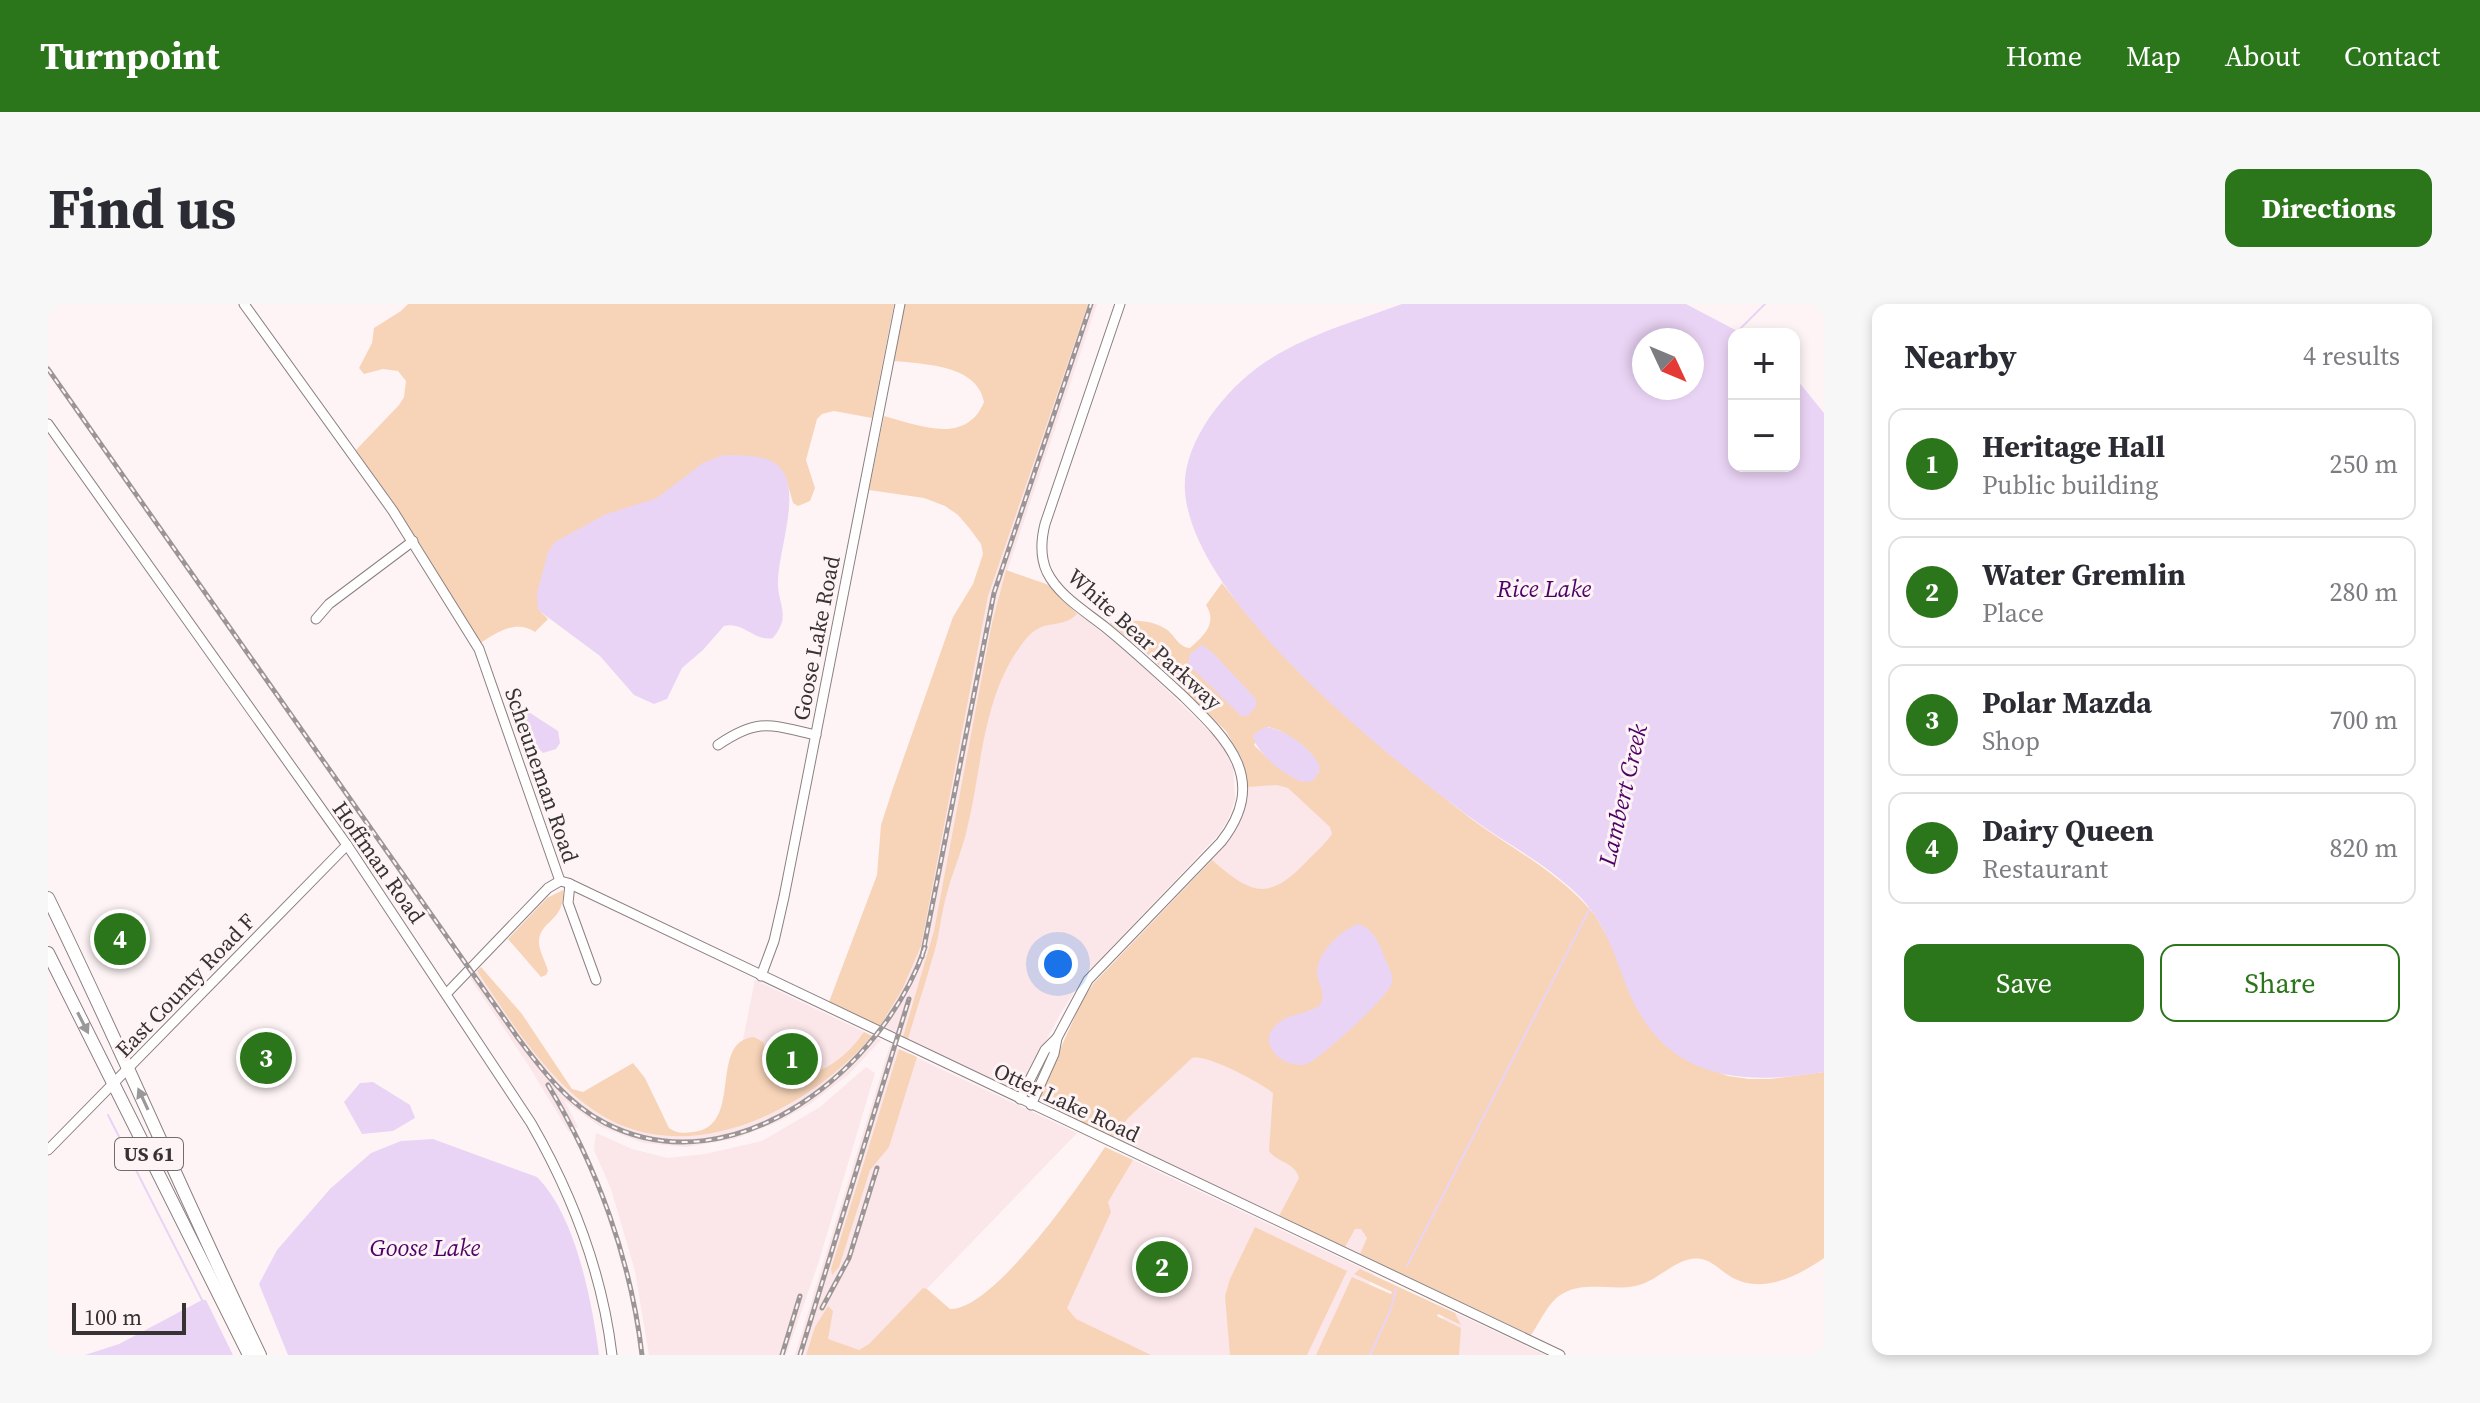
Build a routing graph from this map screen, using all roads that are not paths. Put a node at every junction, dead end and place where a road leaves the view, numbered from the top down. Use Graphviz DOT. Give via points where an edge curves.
graph roads {
  1 [pos="244,304"];
  2 [pos="900,304"];
  3 [pos="1120,304"];
  4 [pos="48,424"];
  5 [pos="413,541"];
  6 [pos="316,619"];
  7 [pos="816,735"];
  8 [pos="718,745"];
  9 [pos="347,845"];
  10 [pos="560,881"];
  11 [pos="570,884"];
  12 [pos="48,898"];
  13 [pos="48,953"];
  14 [pos="761,976"];
  15 [pos="596,980"];
  16 [pos="447,993"];
  17 [pos="1057,1038"];
  18 [pos="128,1068"];
  19 [pos="114,1083"];
  20 [pos="1020,1099"];
  21 [pos="1031,1105"];
  22 [pos="52,1138"];
  23 [pos="48,1150"];
  24 [pos="249,1355"];
  25 [pos="260,1355"];
  26 [pos="612,1355"];
  27 [pos="1560,1355"];
  1 -- 5 [label="street, Scheuneman Road"];
  2 -- 7 [label="street, Goose Lake Road"];
  3 -- 17 [label="street, White Bear Parkway" via="1045,524 1043,560 1065,595 1141,656 1221,734 1238,762 1241,798 1221,842 1088,980"];
  4 -- 9 [label="street, Hoffman Road"];
  5 -- 6 [label="street"];
  5 -- 10 [label="street, Scheuneman Road" via="479,649"];
  7 -- 8 [label="street" via="759,724"];
  7 -- 14 [label="street, Goose Lake Road" via="779,918"];
  9 -- 16 [label="street, Hoffman Road"];
  9 -- 18 [label="street, East County Road F"];
  10 -- 11 [label="street, Otter Lake Road"];
  10 -- 16 [label="street, Scheuneman Road"];
  11 -- 14 [label="street, Otter Lake Road"];
  11 -- 15 [label="street" via="568,903"];
  12 -- 18 [label="main road, US 61"];
  13 -- 19 [label="main road, US 61, one-way"];
  14 -- 20 [label="street, Otter Lake Road"];
  16 -- 26 [label="street, Hoffman Road" via="566,1188 591,1254"];
  17 -- 20 [label="street, White Bear Parkway" via="1045,1050"];
  17 -- 21 [label="street, White Bear Parkway"];
  18 -- 19 [label="street, East County Road F"];
  25 -- 18 [label="main road, US 61, one-way"];
  19 -- 22 [label="street, East County Road F"];
  19 -- 24 [label="main road, US 61"];
  20 -- 21 [label="street, Otter Lake Road"];
  21 -- 27 [label="street, Otter Lake Road"];
  22 -- 23 [label="street, East County Road F"];
}
